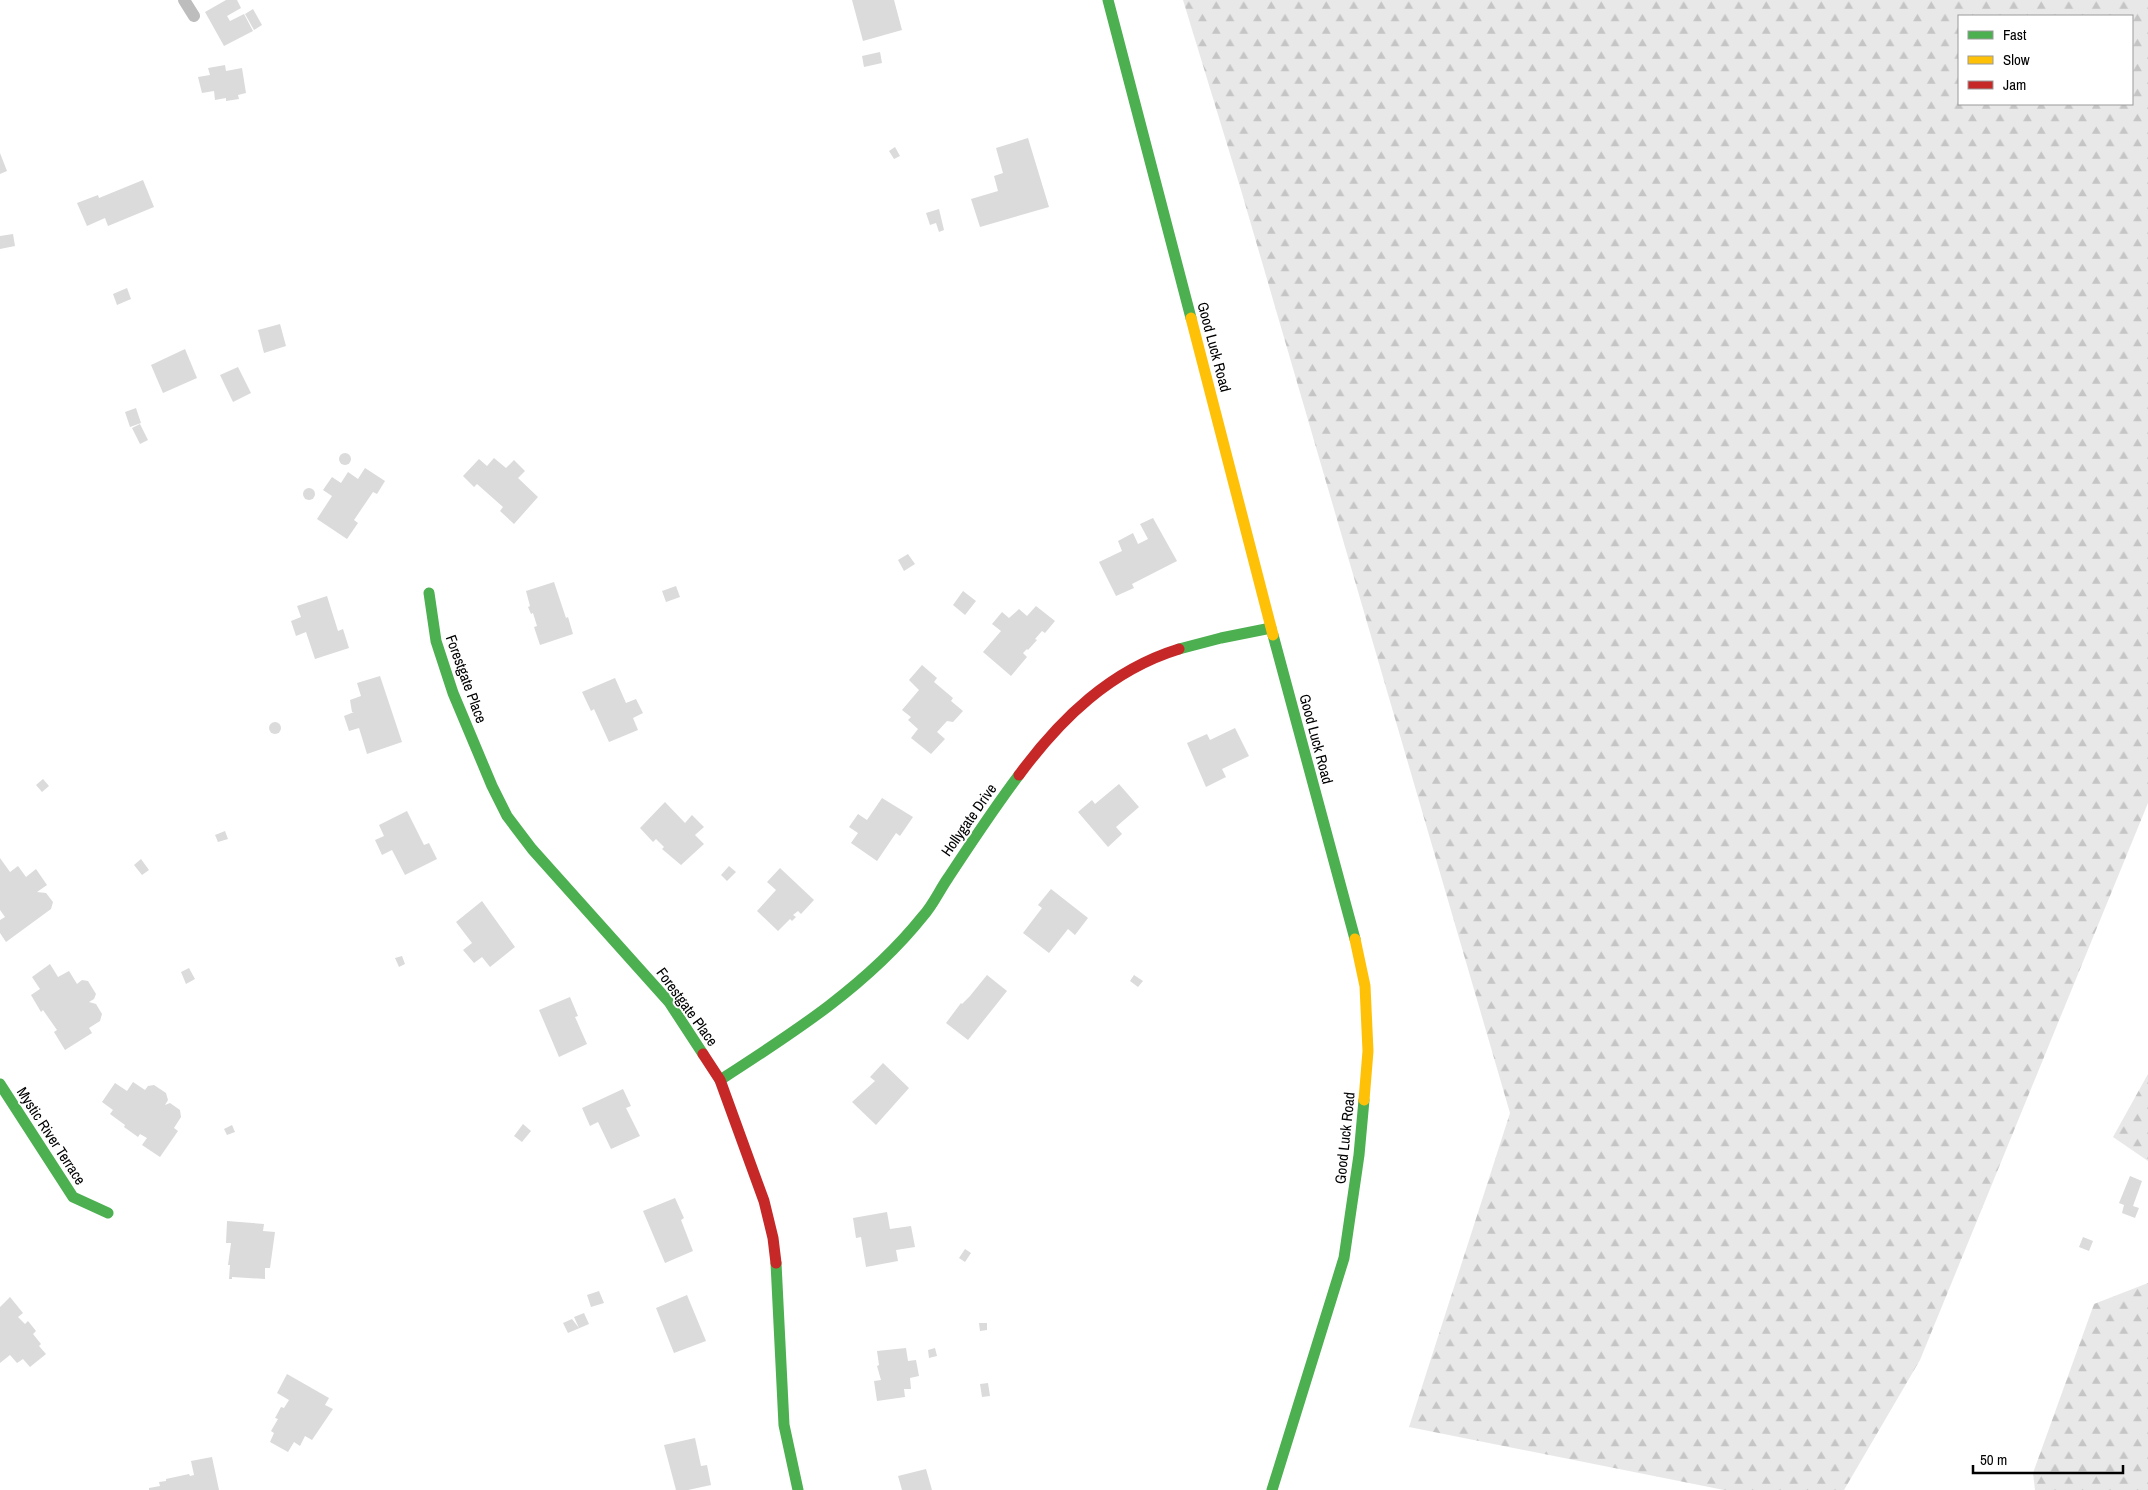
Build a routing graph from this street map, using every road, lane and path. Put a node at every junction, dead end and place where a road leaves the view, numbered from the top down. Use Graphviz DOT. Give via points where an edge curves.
graph roads {
  1 [pos="184,0"];
  2 [pos="1108,0"];
  3 [pos="194,16"];
  4 [pos="429,593"];
  5 [pos="1271,628"];
  6 [pos="720,1080"];
  7 [pos="0,1084"];
  8 [pos="108,1213"];
  9 [pos="798,1490"];
  10 [pos="1272,1490"];
  1 -- 3 [label="lane"];
  2 -- 5 [label="street, Good Luck Road"];
  4 -- 6 [label="street, Forestgate Place" via="436,642 453,693 506,816 669,1002"];
  5 -- 6 [label="street, Hollygate Drive" via="1221,637 1140,664 1085,699 1033,756 976,835 924,916 904,939 818,1016"];
  5 -- 10 [label="street, Good Luck Road" via="1366,986 1368,1051 1360,1155 1344,1258"];
  6 -- 9 [label="street, Forestgate Place" via="764,1200 773,1238 784,1425"];
  7 -- 8 [label="street, Mystic River Terrace" via="73,1197"];
}
